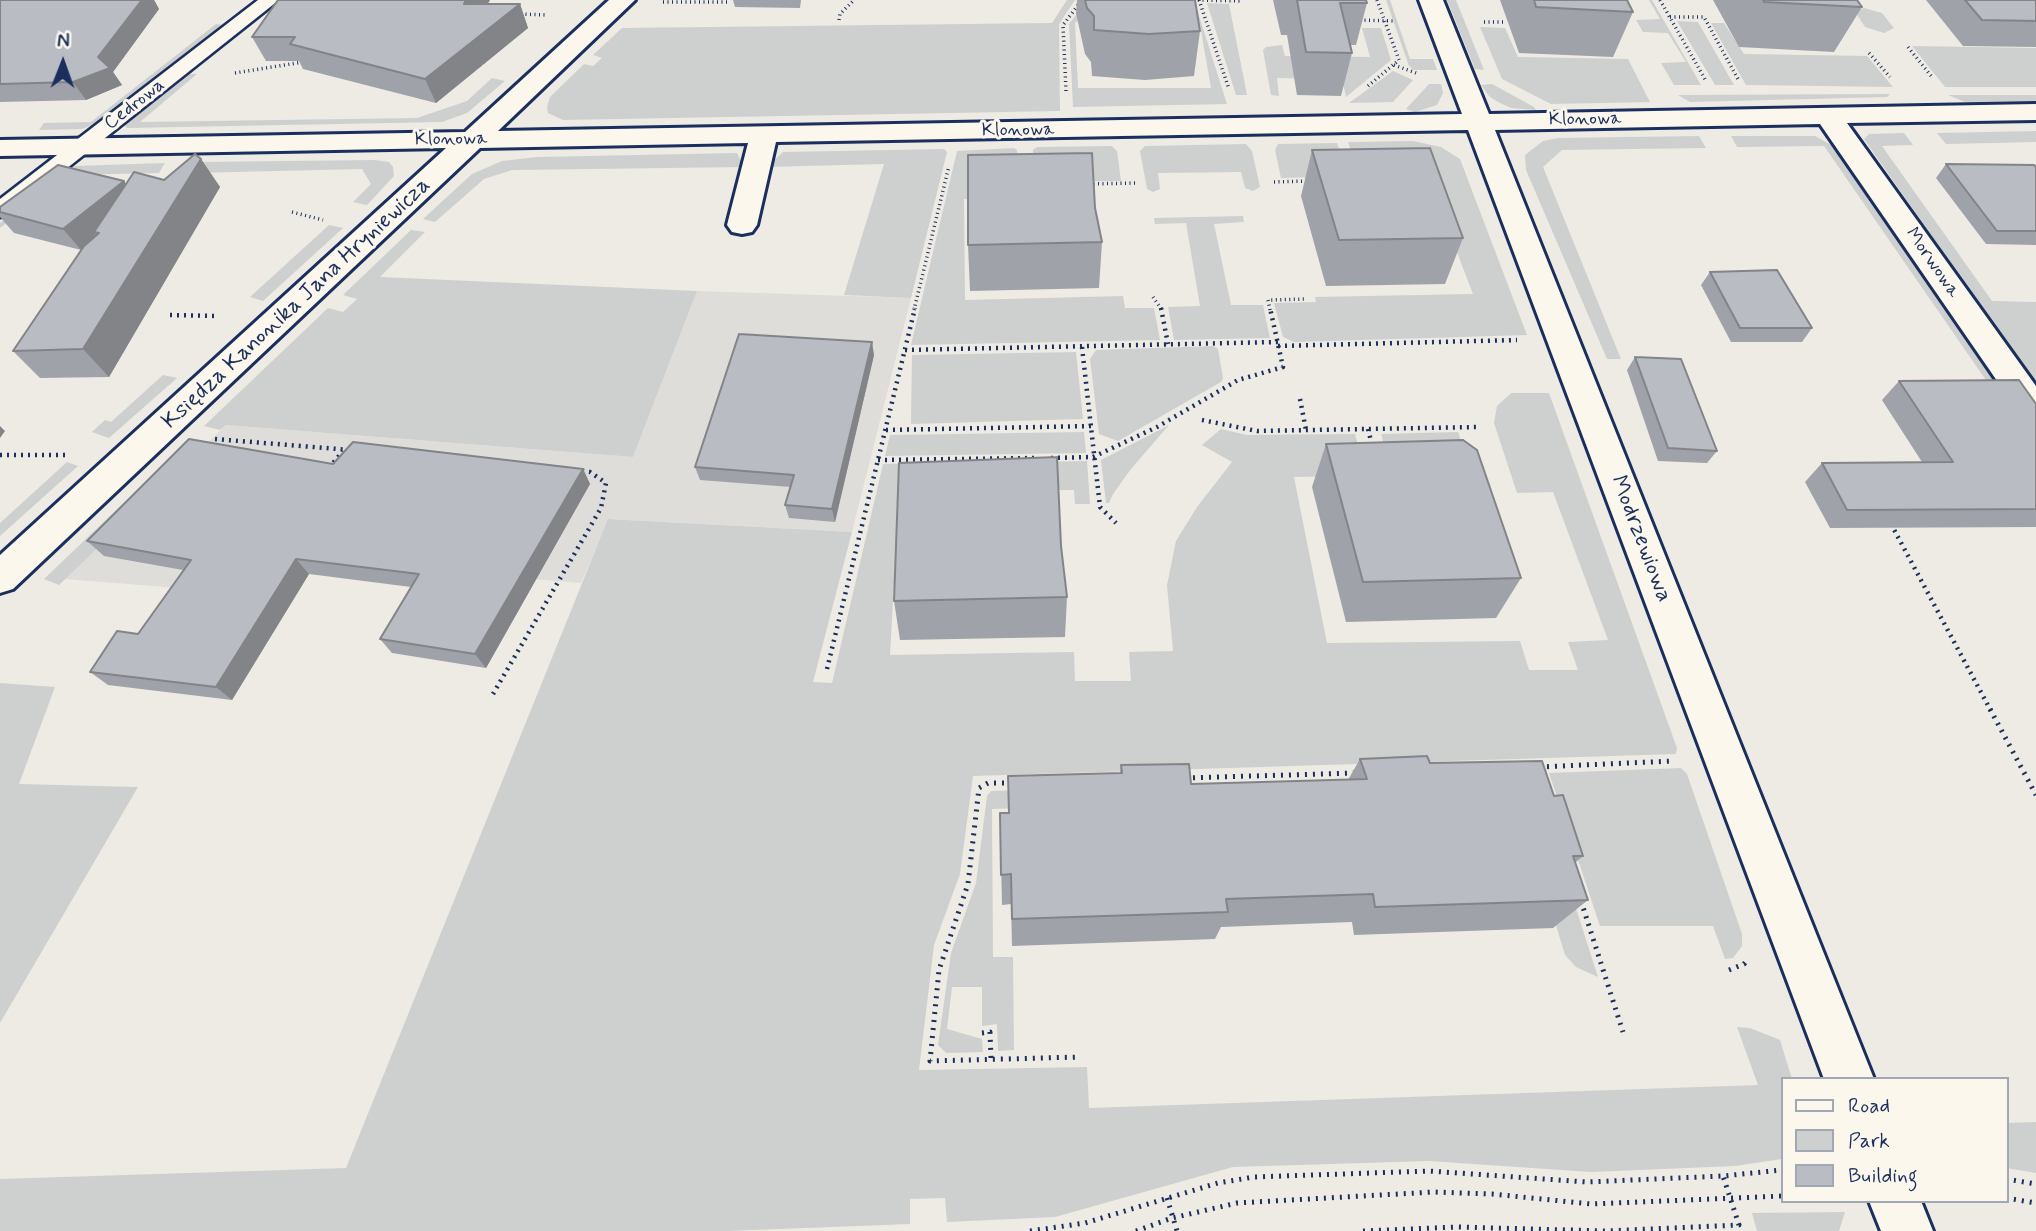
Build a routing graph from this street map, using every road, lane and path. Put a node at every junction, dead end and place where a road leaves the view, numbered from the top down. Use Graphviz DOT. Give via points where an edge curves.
graph roads {
  1 [pos="270,0"];
  2 [pos="854,0"];
  3 [pos="1082,0"];
  4 [pos="1189,0"];
  5 [pos="1199,0"];
  6 [pos="1377,0"];
  7 [pos="1431,0"];
  8 [pos="1660,0"];
  9 [pos="638,1"];
  10 [pos="1243,1"];
  11 [pos="730,2"];
  12 [pos="515,14"];
  13 [pos="553,15"];
  14 [pos="1670,17"];
  15 [pos="839,20"];
  16 [pos="1355,20"];
  17 [pos="1385,21"];
  18 [pos="1394,21"];
  19 [pos="1482,22"];
  20 [pos="1504,22"];
  21 [pos="1908,47"];
  22 [pos="1870,53"];
  23 [pos="1399,60"];
  24 [pos="304,62"];
  25 [pos="1394,65"];
  26 [pos="179,70"];
  27 [pos="1426,77"];
  28 [pos="1894,81"];
  29 [pos="1937,82"];
  30 [pos="1710,89"];
  31 [pos="1743,89"];
  32 [pos="1066,97"];
  33 [pos="1233,101"];
  34 [pos="2036,112"];
  35 [pos="1828,116"];
  36 [pos="1478,121"];
  37 [pos="764,135"];
  38 [pos="472,140"];
  39 [pos="82,147"];
  40 [pos="0,148"];
  41 [pos="951,158"];
  42 [pos="1321,181"];
  43 [pos="1136,183"];
  44 [pos="1274,183"];
  45 [pos="1079,184"];
  46 [pos="0,210"];
  47 [pos="742,225"];
  48 [pos="1153,297"];
  49 [pos="1306,299"];
  50 [pos="170,315"];
  51 [pos="229,316"];
  52 [pos="1522,340"];
  53 [pos="1168,344"];
  54 [pos="1278,344"];
  55 [pos="1082,347"];
  56 [pos="905,350"];
  57 [pos="1300,399"];
  58 [pos="2036,411"];
  59 [pos="1202,420"];
  60 [pos="1091,426"];
  61 [pos="1476,427"];
  62 [pos="1368,429"];
  63 [pos="886,430"];
  64 [pos="1306,430"];
  65 [pos="211,438"];
  66 [pos="1373,449"];
  67 [pos="344,450"];
  68 [pos="357,451"];
  69 [pos="0,455"];
  70 [pos="1094,457"];
  71 [pos="77,459"];
  72 [pos="980,459"];
  73 [pos="878,460"];
  74 [pos="980,466"];
  75 [pos="569,468"];
  76 [pos="327,471"];
  77 [pos="1887,517"];
  78 [pos="1116,523"];
  79 [pos="0,578"];
  80 [pos="827,670"];
  81 [pos="493,694"];
  82 [pos="1675,761"];
  83 [pos="1525,767"];
  84 [pos="1539,767"];
  85 [pos="1367,773"];
  86 [pos="1175,779"];
  87 [pos="1543,780"];
  88 [pos="1014,783"];
  89 [pos="2036,795"];
  90 [pos="1580,898"];
  91 [pos="1623,1032"];
  92 [pos="982,1033"];
  93 [pos="1080,1058"];
  94 [pos="991,1059"];
  95 [pos="1848,1077"];
  96 [pos="1780,1170"];
  97 [pos="1723,1176"];
  98 [pos="2008,1179"];
  99 [pos="2036,1184"];
  100 [pos="1780,1196"];
  101 [pos="1167,1198"];
  102 [pos="1729,1198"];
  103 [pos="2008,1198"];
  104 [pos="1896,1203"];
  105 [pos="2036,1203"];
  106 [pos="1172,1218"];
  107 [pos="1030,1231"];
  108 [pos="1136,1231"];
  109 [pos="1177,1231"];
  110 [pos="1363,1231"];
  111 [pos="1906,1231"];
  1 -- 26 [label="lane, Cedrowa"];
  2 -- 15 [label="path"];
  3 -- 32 [label="path" via="1063,25"];
  4 -- 5 [label="path"];
  5 -- 10 [label="path"];
  5 -- 33 [label="path"];
  6 -- 17 [label="path"];
  7 -- 36 [label="street, Modrzewiowa"];
  8 -- 14 [label="path"];
  9 -- 11 [label="path"];
  9 -- 38 [label="street, Księdza Kanonika Jana Hryniewicza"];
  12 -- 13 [label="path"];
  14 -- 30 [label="path"];
  14 -- 31 [label="path" via="1704,17"];
  16 -- 17 [label="path"];
  17 -- 18 [label="path"];
  17 -- 23 [label="path"];
  19 -- 20 [label="path"];
  21 -- 29 [label="path"];
  22 -- 28 [label="path"];
  24 -- 26 [label="path" via="249,72"];
  25 -- 27 [label="path"];
  26 -- 39 [label="lane, Cedrowa"];
  34 -- 35 [label="street, Klonowa"];
  35 -- 36 [label="street, Klonowa"];
  35 -- 58 [label="street, Morwowa"];
  36 -- 37 [label="street, Klonowa"];
  36 -- 95 [label="street, Modrzewiowa"];
  37 -- 38 [label="street, Klonowa"];
  37 -- 47 [label="street"];
  38 -- 39 [label="street, Klonowa"];
  38 -- 79 [label="street, Księdza Kanonika Jana Hryniewicza"];
  39 -- 40 [label="street, Klonowa"];
  39 -- 46 [label="lane, Cedrowa"];
  41 -- 56 [label="path"];
  42 -- 44 [label="path"];
  43 -- 45 [label="path"];
  48 -- 53 [label="path" via="1161,305"];
  49 -- 54 [label="path" via="1268,300"];
  50 -- 51 [label="path"];
  52 -- 54 [label="path"];
  53 -- 54 [label="path"];
  53 -- 55 [label="path"];
  54 -- 70 [label="path" via="1283,367 1238,380"];
  55 -- 56 [label="path"];
  55 -- 60 [label="path"];
  56 -- 63 [label="path"];
  57 -- 64 [label="path"];
  59 -- 64 [label="path" via="1246,431"];
  60 -- 63 [label="path"];
  60 -- 70 [label="path"];
  61 -- 62 [label="path"];
  62 -- 64 [label="path"];
  62 -- 66 [label="path"];
  63 -- 73 [label="path"];
  65 -- 67 [label="path"];
  67 -- 68 [label="path"];
  67 -- 76 [label="path"];
  69 -- 71 [label="path"];
  70 -- 72 [label="path"];
  70 -- 78 [label="path" via="1100,507"];
  72 -- 73 [label="path"];
  72 -- 74 [label="path"];
  73 -- 80 [label="path"];
  75 -- 81 [label="path" via="590,472 606,483 601,508"];
  77 -- 89 [label="path"];
  82 -- 84 [label="path"];
  83 -- 84 [label="path"];
  84 -- 87 [label="path"];
  85 -- 86 [label="path"];
  88 -- 94 [label="path" via="988,783 979,788 968,884 939,970 930,1061"];
  90 -- 91 [label="path"];
  92 -- 94 [label="path" via="990,1032"];
  93 -- 94 [label="path"];
  96 -- 97 [label="path"];
  97 -- 101 [label="path" via="1587,1182 1429,1171 1254,1177"];
  97 -- 102 [label="path"];
  98 -- 99 [label="path"];
  100 -- 102 [label="path"];
  101 -- 106 [label="path"];
  101 -- 107 [label="path" via="1085,1223"];
  102 -- 106 [label="path" via="1591,1204 1434,1192 1237,1202"];
  102 -- 110 [label="path" via="1739,1225 1606,1231 1457,1227"];
  103 -- 105 [label="path"];
  104 -- 111 [label="street"];
  106 -- 108 [label="path"];
  106 -- 109 [label="path"];
}
